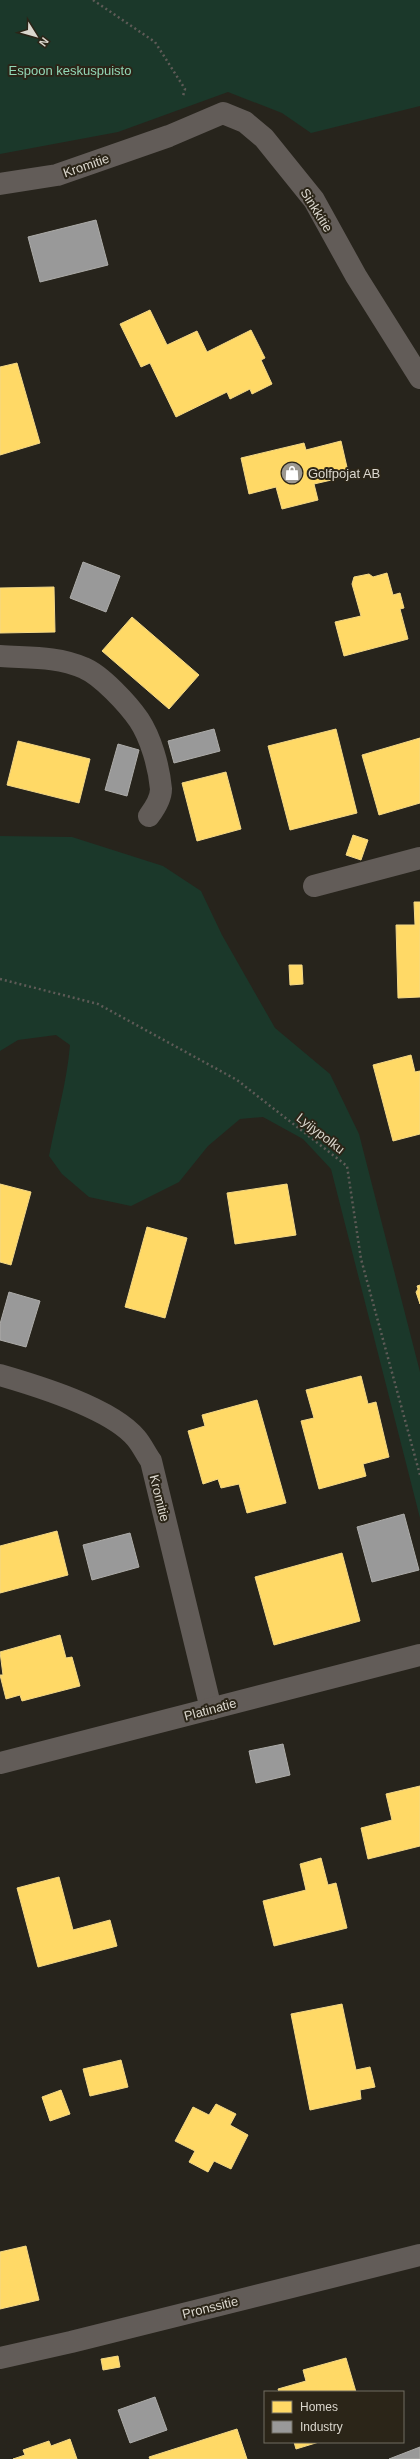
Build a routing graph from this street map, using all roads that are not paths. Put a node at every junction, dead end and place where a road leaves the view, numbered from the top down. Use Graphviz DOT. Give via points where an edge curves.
graph roads {
  1 [pos="169,136"];
  2 [pos="0,184"];
  3 [pos="420,378"];
  4 [pos="0,656"];
  5 [pos="149,816"];
  6 [pos="420,858"];
  7 [pos="314,886"];
  8 [pos="0,1375"];
  9 [pos="420,1655"];
  10 [pos="211,1709"];
  11 [pos="0,1763"];
  12 [pos="420,2255"];
  13 [pos="0,2358"];
  1 -- 2 [label="street, Kromitie" via="57,175"];
  1 -- 3 [label="street, Sinkkitie" via="223,113 245,122 264,138 314,200 356,276"];
  4 -- 5 [label="street" via="62,660 86,668 106,683 138,720 152,748 161,790 157,805"];
  6 -- 7 [label="street"];
  8 -- 10 [label="street, Kromitie" via="53,1390 115,1420 136,1438 151,1461"];
  9 -- 10 [label="street, Platinatie"];
  10 -- 11 [label="street, Platinatie"];
  12 -- 13 [label="street, Pronssitie"];
}
